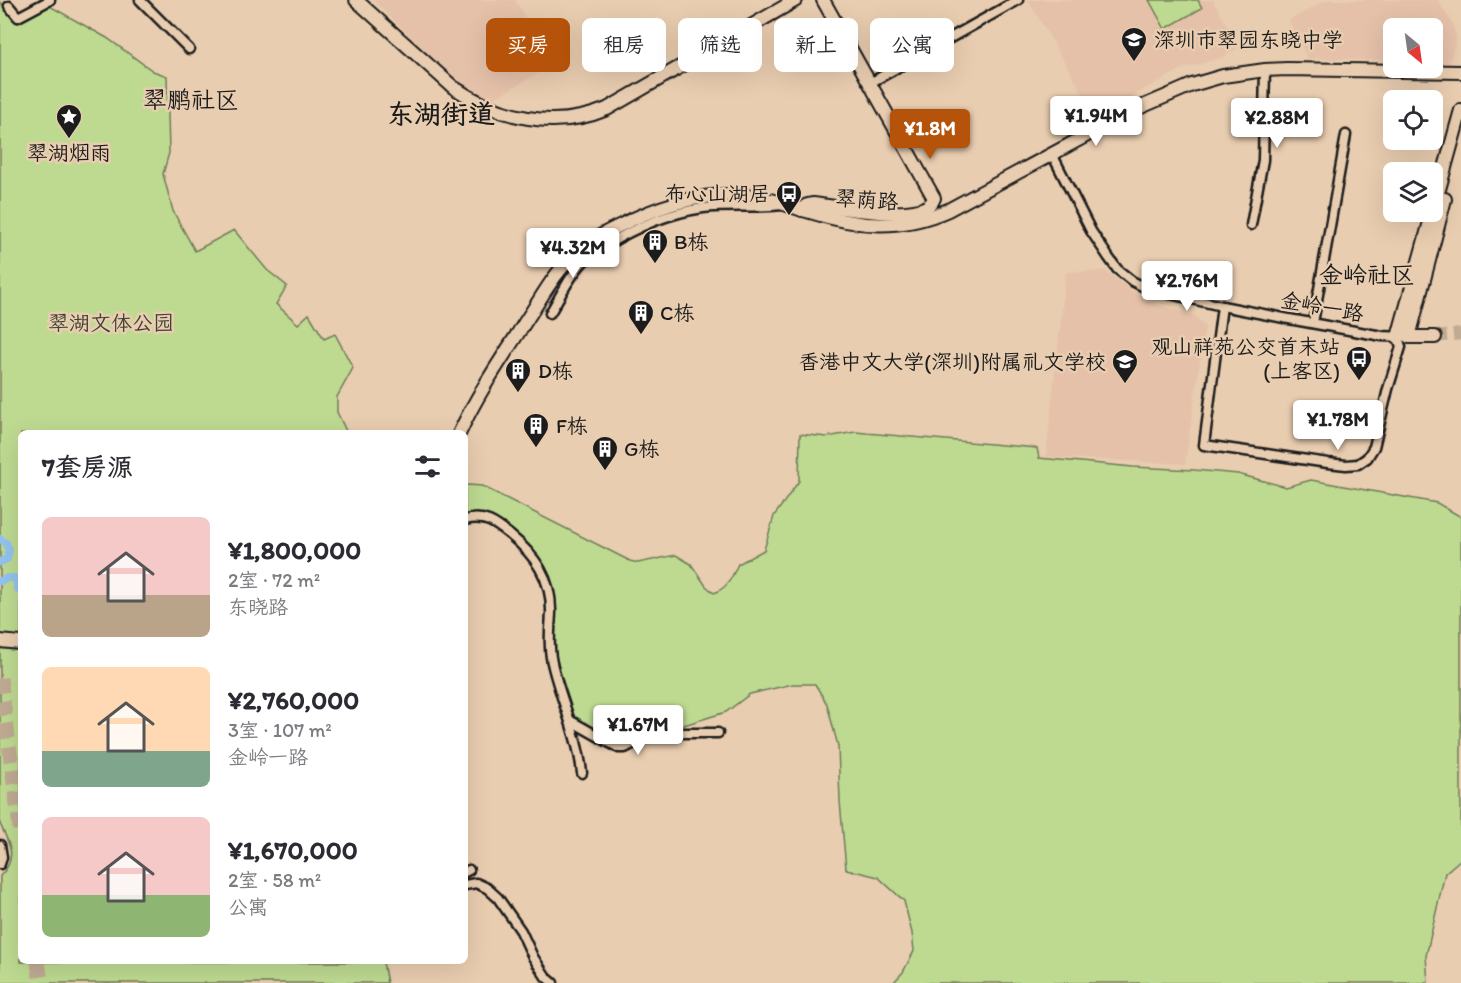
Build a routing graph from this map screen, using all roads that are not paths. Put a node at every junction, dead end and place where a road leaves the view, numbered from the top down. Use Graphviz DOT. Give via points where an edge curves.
graph roads {
  1 [pos="50,0"];
  2 [pos="140,0"];
  3 [pos="356,0"];
  4 [pos="796,0"];
  5 [pos="823,0"];
  6 [pos="1018,0"];
  7 [pos="9,6"];
  8 [pos="189,50"];
  9 [pos="1265,70"];
  10 [pos="1461,72"];
  11 [pos="870,83"];
  12 [pos="1461,110"];
  13 [pos="1346,135"];
  14 [pos="1461,140"];
  15 [pos="1052,154"];
  16 [pos="785,204"];
  17 [pos="802,210"];
  18 [pos="1251,225"];
  19 [pos="1222,306"];
  20 [pos="550,313"];
  21 [pos="1313,323"];
  22 [pos="1435,337"];
  23 [pos="1403,340"];
  24 [pos="461,430"];
  25 [pos="468,519"];
  26 [pos="0,641"];
  27 [pos="18,643"];
  28 [pos="571,721"];
  29 [pos="718,733"];
  30 [pos="582,772"];
  31 [pos="0,845"];
  32 [pos="0,864"];
  33 [pos="468,884"];
  34 [pos="553,983"];
  1 -- 7 [label="street" via="18,17"];
  2 -- 8 [label="street"];
  3 -- 4 [label="street" via="462,93 502,112 541,120 584,117 607,109"];
  5 -- 11 [label="street"];
  6 -- 11 [label="street"];
  9 -- 10 [label="street, 翠荫路"];
  9 -- 15 [label="street, 翠荫路" via="1222,76 1169,94"];
  9 -- 18 [label="street" via="1263,160"];
  11 -- 17 [label="street" via="934,196 933,201 928,206 900,212 813,204"];
  12 -- 23 [label="street"];
  13 -- 21 [label="street"];
  14 -- 23 [label="street"];
  15 -- 17 [label="street, 翠荫路" via="948,210 914,222 854,223"];
  15 -- 19 [label="street, 金岭一路" via="1091,231 1117,269 1148,289"];
  16 -- 17 [label="street, 翠荫路"];
  16 -- 20 [label="street" via="705,208 674,214 636,229 586,258"];
  16 -- 24 [label="street, 翠荫路" via="726,194 689,200 638,216 585,246 550,285"];
  19 -- 21 [label="street, 金岭一路"];
  19 -- 23 [label="street" via="1204,446 1358,464 1374,447"];
  21 -- 23 [label="street, 金岭一路"];
  22 -- 23 [label="street"];
  25 -- 28 [label="street" via="488,520 497,525 525,548 543,573 551,602 549,643 553,668"];
  26 -- 27 [label="street"];
  28 -- 29 [label="street" via="619,748 658,733"];
  28 -- 30 [label="street"];
  31 -- 32 [label="street"];
  33 -- 34 [label="street" via="476,883 498,898"];
}
